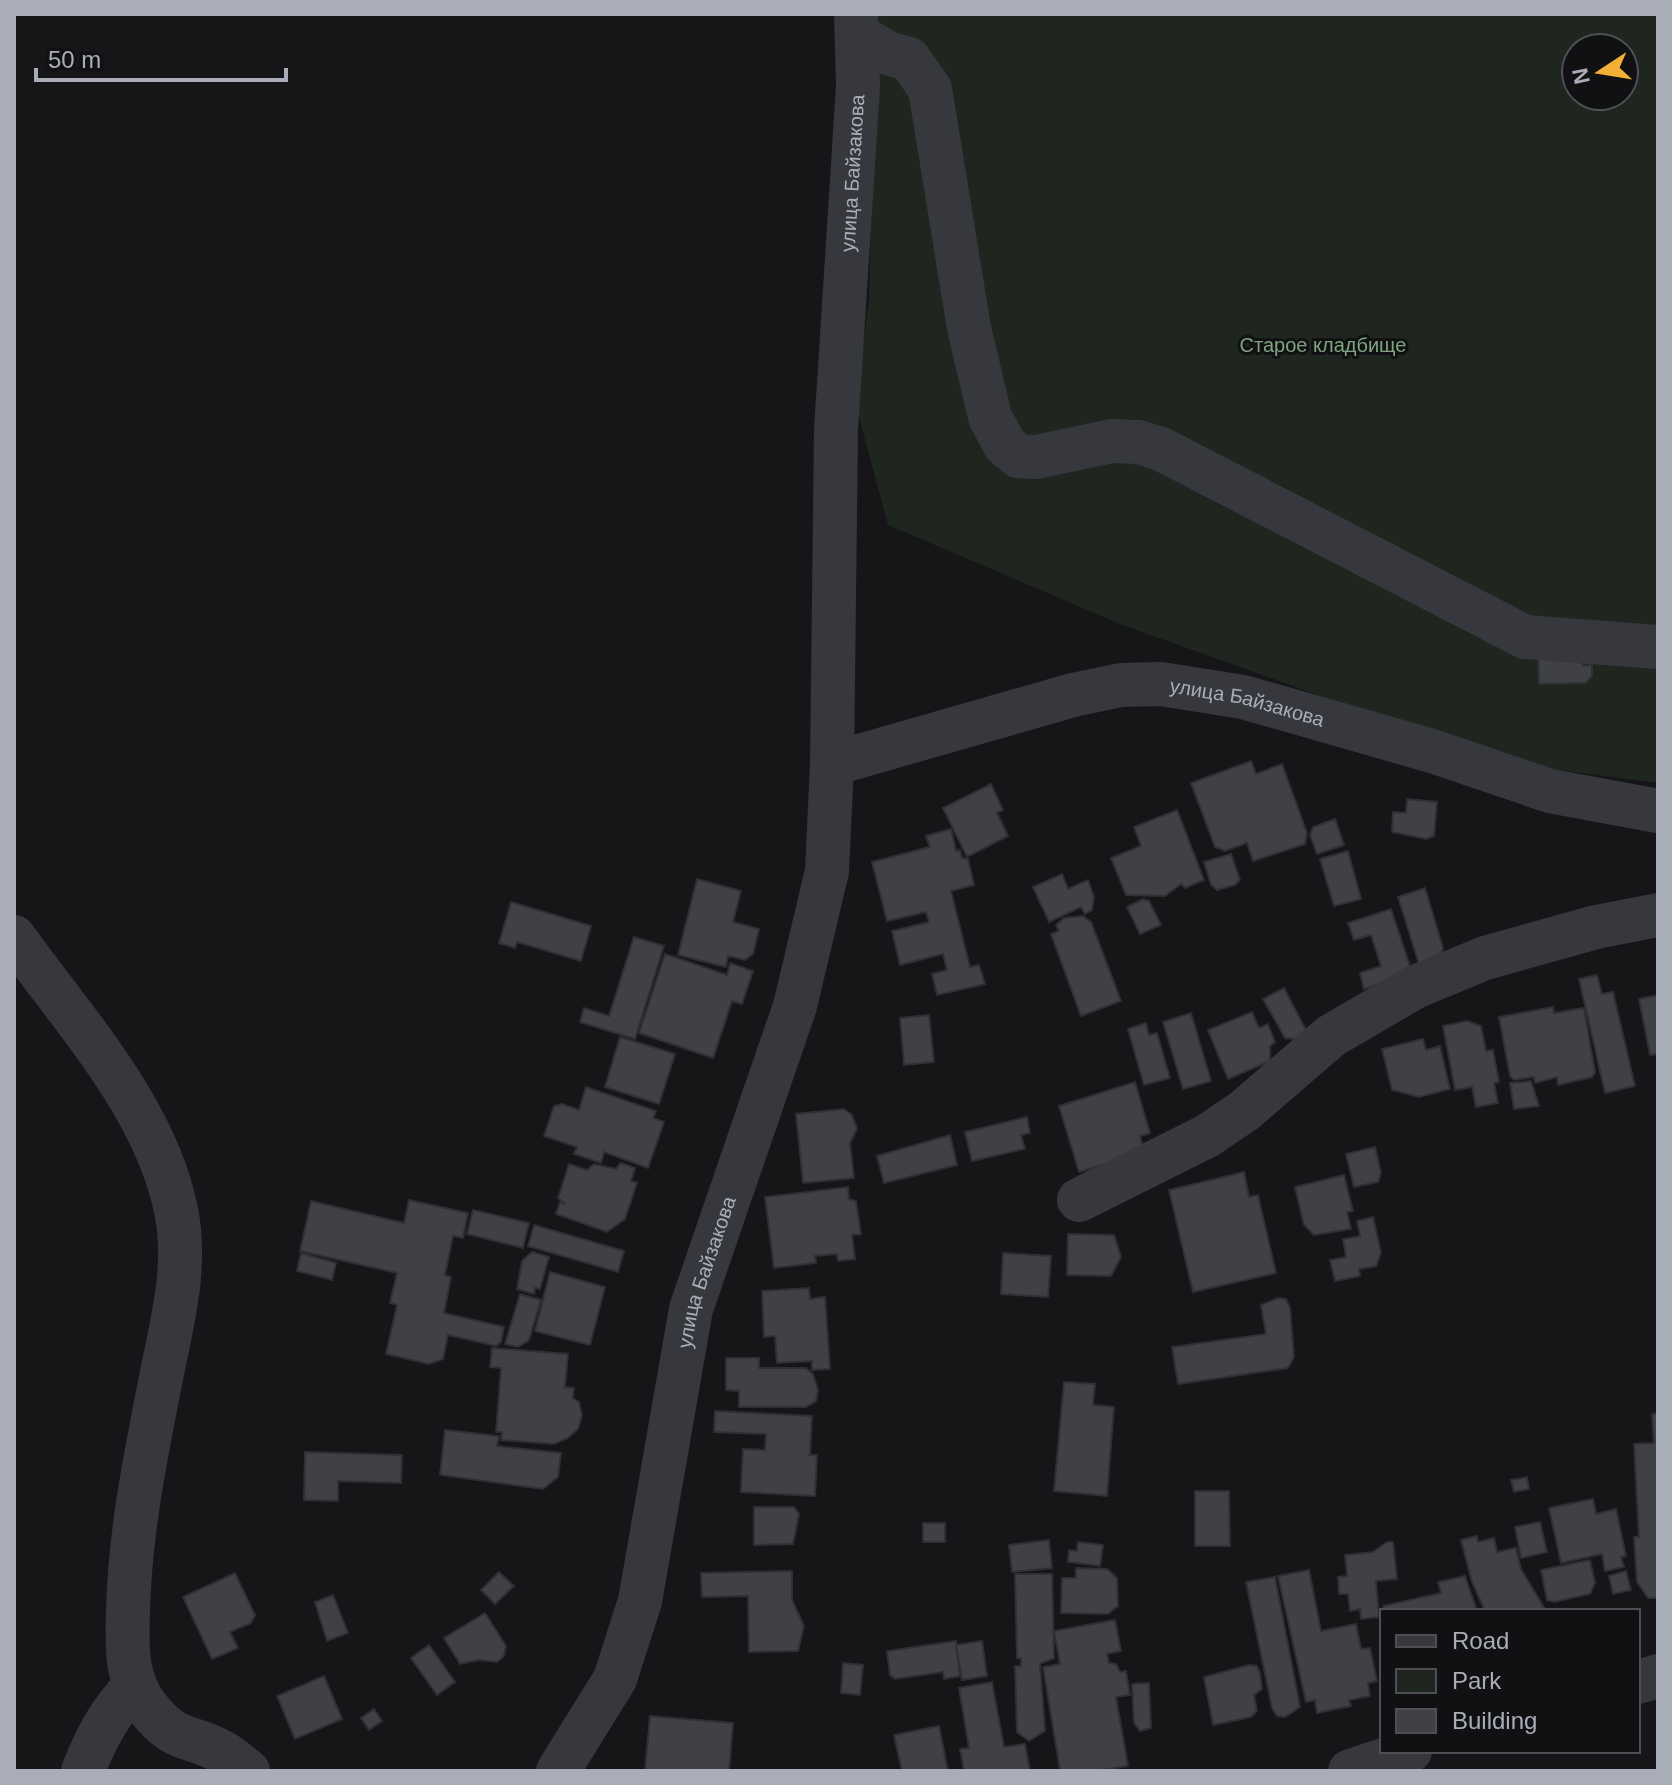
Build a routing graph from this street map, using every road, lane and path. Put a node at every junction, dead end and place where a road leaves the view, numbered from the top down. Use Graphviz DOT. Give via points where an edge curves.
graph roads {
  1 [pos="857,25"];
  2 [pos="1658,647"];
  3 [pos="832,764"];
  4 [pos="1658,811"];
  5 [pos="1658,915"];
  6 [pos="14,937"];
  7 [pos="1079,1200"];
  8 [pos="135,1686"];
  9 [pos="1404,1753"];
  10 [pos="83,1771"];
  11 [pos="248,1771"];
  12 [pos="558,1771"];
  13 [pos="1350,1771"];
  1 -- 2 [label="street" via="890,54 909,59 930,89 990,417 1005,445 1018,456 1112,441 1150,446 1525,637"];
  1 -- 3 [label="street, улица Байзакова" via="858,86 836,430"];
  3 -- 4 [label="street, улица Байзакова" via="1073,695 1161,684 1243,697 1550,791"];
  3 -- 12 [label="street, улица Байзакова" via="827,871 795,1006 691,1309 640,1601 615,1679"];
  5 -- 7 [label="street" via="1485,958 1415,987 1331,1036 1207,1136"];
  6 -- 8 [label="street" via="141,1119 164,1168 176,1212 180,1286 133,1523 127,1655"];
  8 -- 10 [label="street" via="102,1727"];
  8 -- 11 [label="street" via="170,1733 223,1752"];
  9 -- 13 [label="street"];
}
